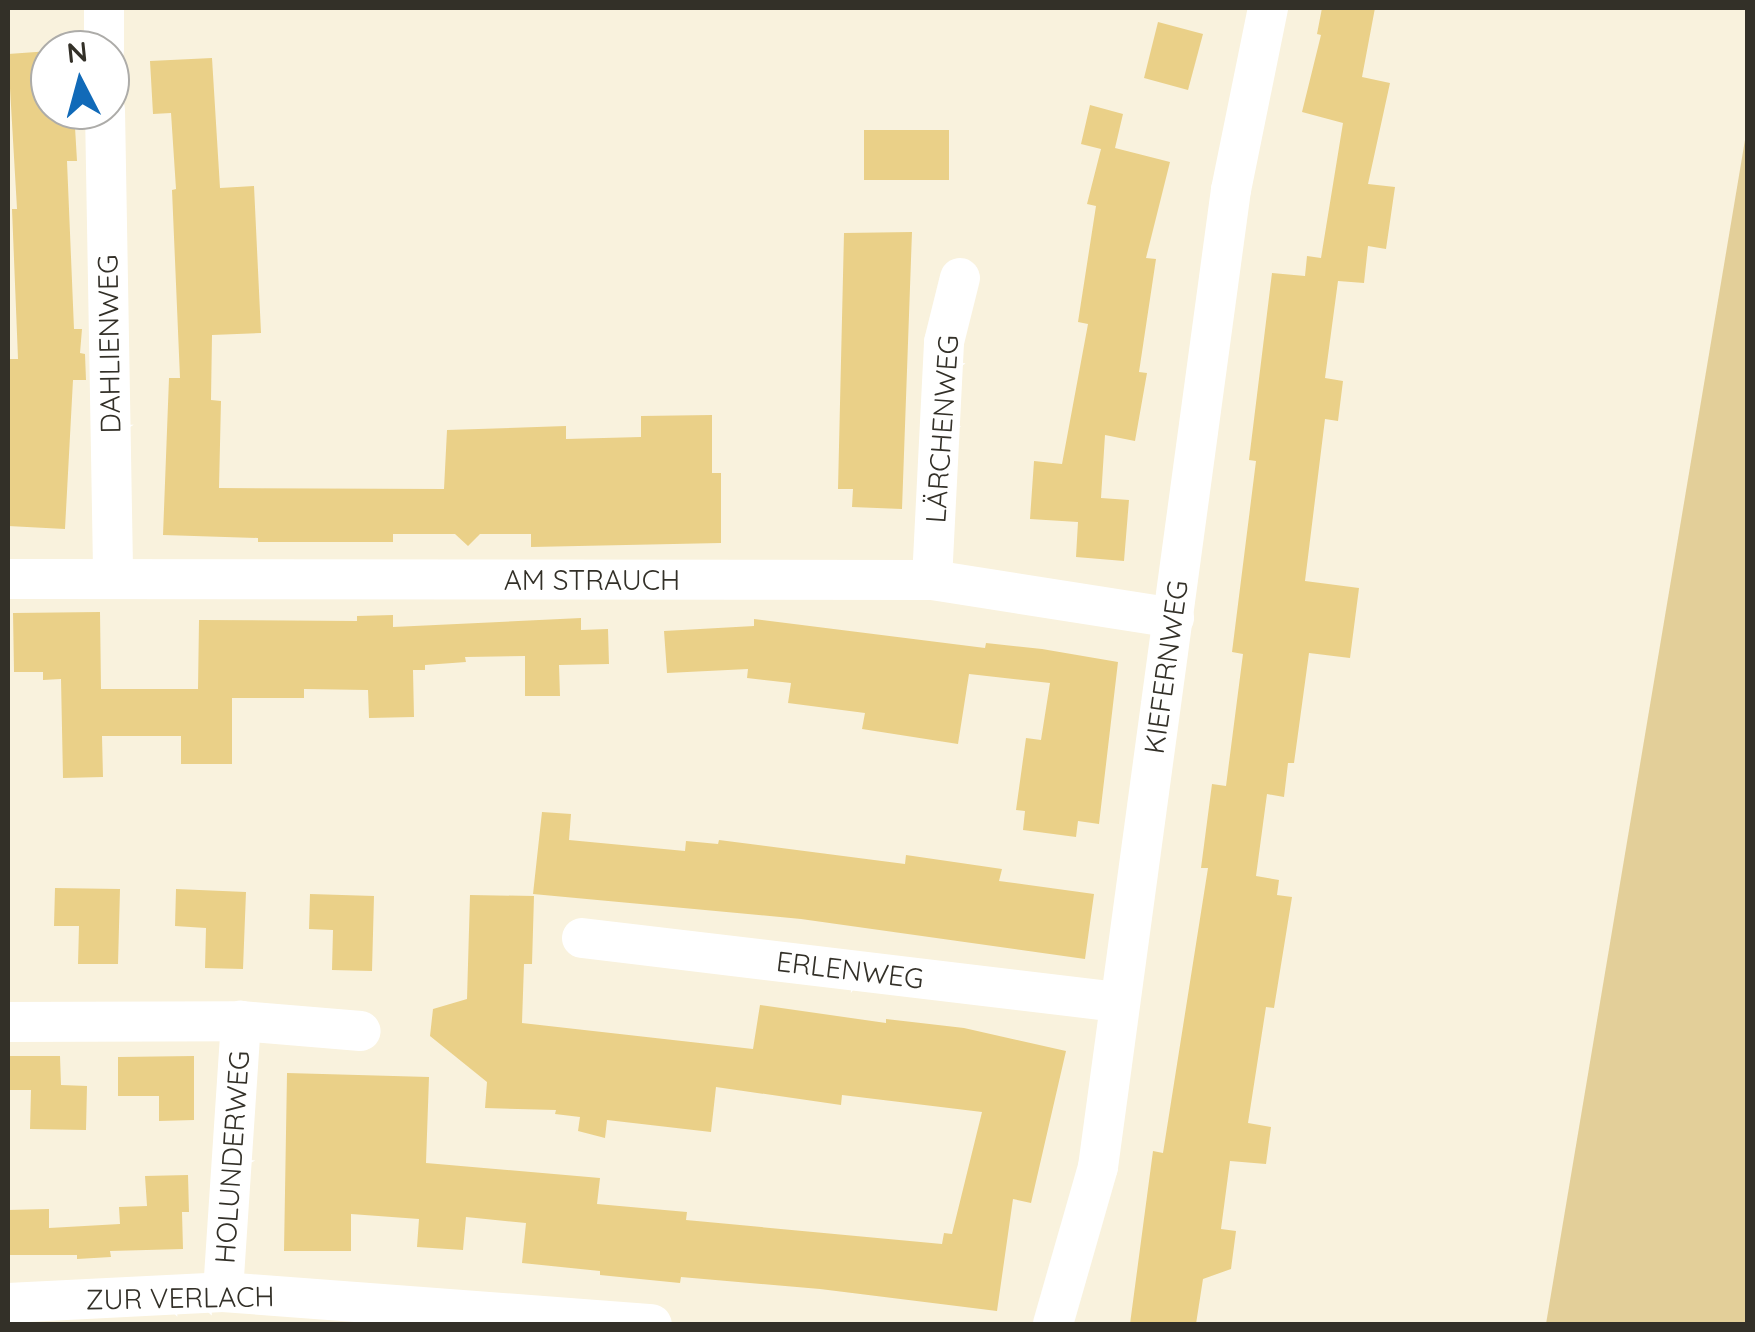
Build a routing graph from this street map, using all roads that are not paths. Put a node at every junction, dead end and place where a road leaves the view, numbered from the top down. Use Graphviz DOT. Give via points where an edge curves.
graph roads {
  1 [pos="1268,8"];
  2 [pos="106,130"];
  3 [pos="960,278"];
  4 [pos="8,578"];
  5 [pos="113,579"];
  6 [pos="932,580"];
  7 [pos="1174,618"];
  8 [pos="582,938"];
  9 [pos="1118,1002"];
  10 [pos="241,1021"];
  11 [pos="8,1022"];
  12 [pos="361,1031"];
  13 [pos="222,1292"];
  14 [pos="8,1303"];
  15 [pos="652,1324"];
  16 [pos="1053,1324"];
  1 -- 7 [label="street, KIEFERNWEG" via="1232,190"];
  2 -- 5 [label="street, DAHLIENWEG"];
  3 -- 6 [label="street, LÄRCHENWEG" via="944,342"];
  4 -- 5 [label="street, AM STRAUCH"];
  5 -- 6 [label="street, AM STRAUCH"];
  6 -- 7 [label="street, AM STRAUCH"];
  7 -- 9 [label="street, KIEFERNWEG"];
  8 -- 9 [label="street, ERLENWEG"];
  9 -- 16 [label="street, KIEFERNWEG" via="1098,1167"];
  10 -- 11 [label="street, HOLUNDERWEG"];
  10 -- 12 [label="street, HOLUNDERWEG"];
  10 -- 13 [label="street, HOLUNDERWEG"];
  13 -- 14 [label="street, ZUR VERLACH"];
  13 -- 15 [label="street, ZUR VERLACH"];
}
